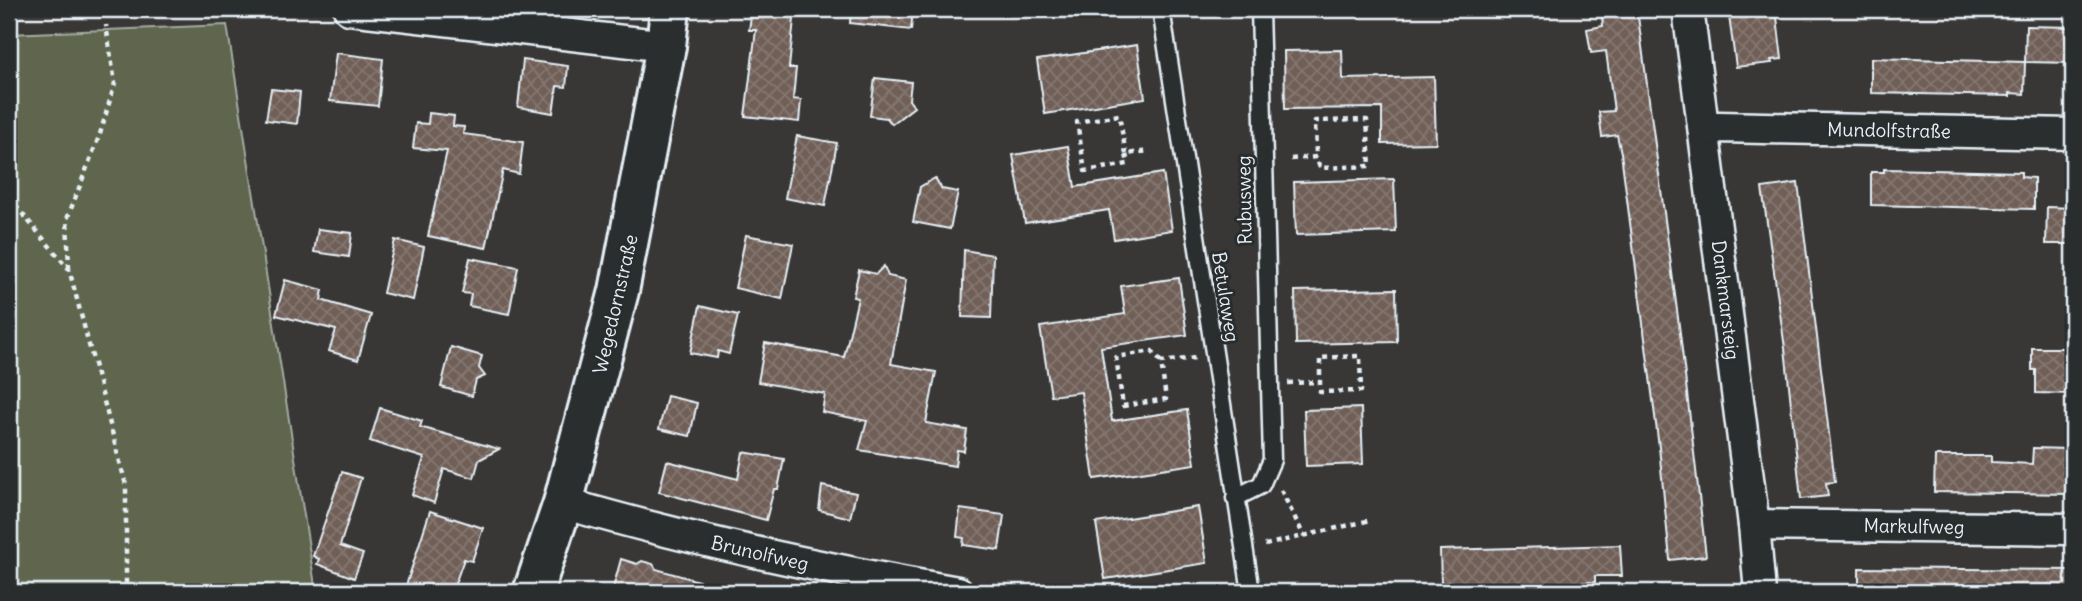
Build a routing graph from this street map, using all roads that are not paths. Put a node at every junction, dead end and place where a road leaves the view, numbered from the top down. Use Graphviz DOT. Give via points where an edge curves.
graph roads {
  1 [pos="349,9"];
  2 [pos="1160,9"];
  3 [pos="1260,9"];
  4 [pos="1688,9"];
  5 [pos="668,27"];
  6 [pos="1704,130"];
  7 [pos="2073,134"];
  8 [pos="1236,498"];
  9 [pos="563,503"];
  10 [pos="1754,525"];
  11 [pos="2073,529"];
  12 [pos="876,585"];
  13 [pos="533,592"];
  14 [pos="958,592"];
  15 [pos="1251,592"];
  16 [pos="1760,592"];
  1 -- 5 [label="street"];
  2 -- 8 [label="lane, Betulaweg"];
  3 -- 8 [label="lane, Rubusweg" via="1272,460 1261,485"];
  4 -- 6 [label="street, Dankmarsteig"];
  5 -- 9 [label="street, Wegedornstraße" via="622,278"];
  6 -- 7 [label="street, Mundolfstraße"];
  6 -- 10 [label="street, Dankmarsteig"];
  8 -- 15 [label="lane, Betulaweg"];
  9 -- 12 [label="street, Brunolfweg"];
  9 -- 13 [label="street, Wegedornstraße"];
  10 -- 11 [label="street, Markulfweg"];
  10 -- 16 [label="street, Dankmarsteig"];
  12 -- 14 [label="street, Brunolfweg"];
}
